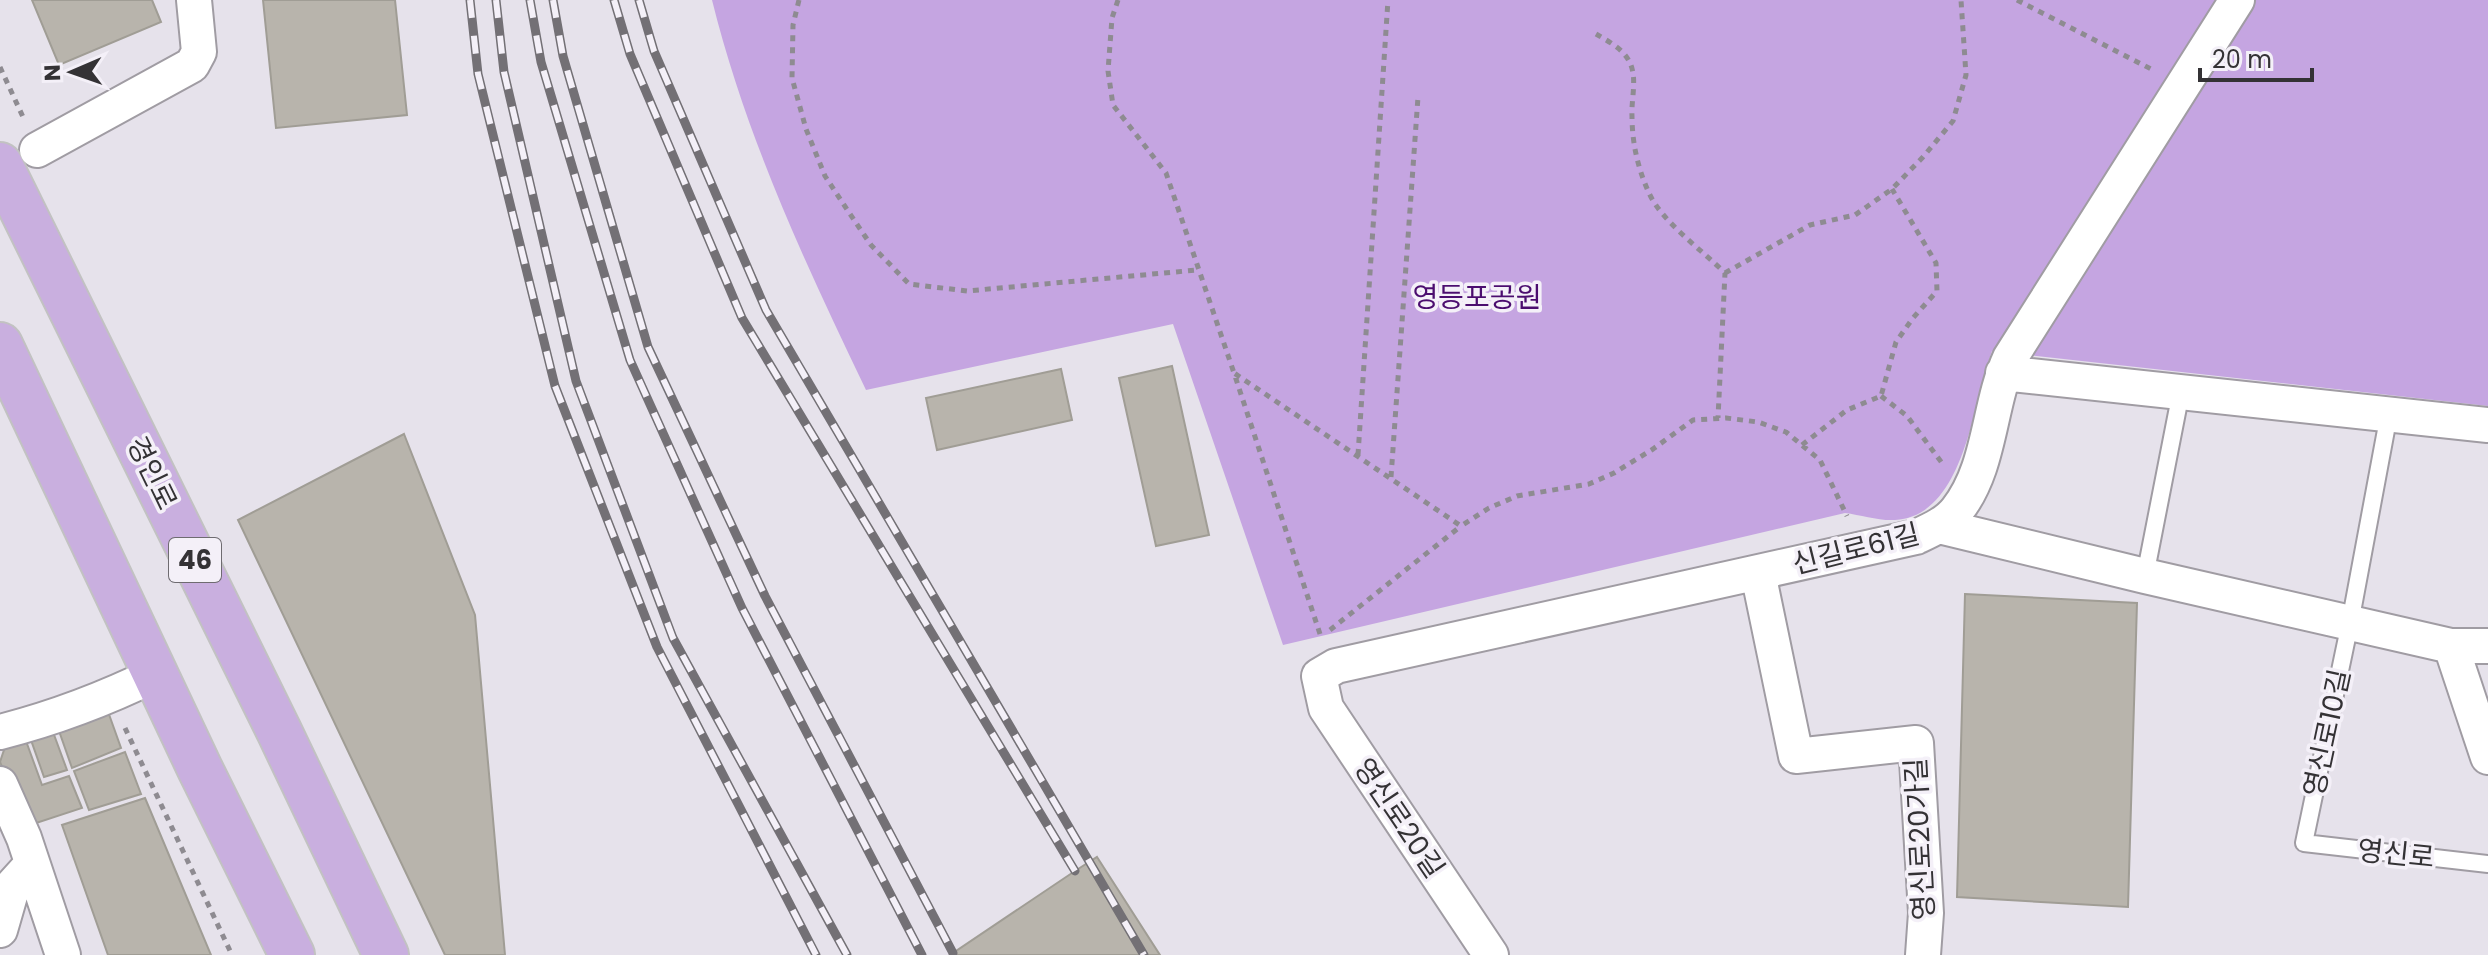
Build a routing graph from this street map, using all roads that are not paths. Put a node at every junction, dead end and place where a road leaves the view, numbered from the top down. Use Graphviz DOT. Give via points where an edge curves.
graph roads {
  1 [pos="194,0"];
  2 [pos="2237,0"];
  3 [pos="19,158"];
  4 [pos="0,345"];
  5 [pos="2003,373"];
  6 [pos="2181,392"];
  7 [pos="2389,414"];
  8 [pos="2488,425"];
  9 [pos="1939,526"];
  10 [pos="1758,573"];
  11 [pos="2145,576"];
  12 [pos="2350,623"];
  13 [pos="2451,646"];
  14 [pos="2488,646"];
  15 [pos="156,674"];
  16 [pos="1319,676"];
  17 [pos="0,732"];
  18 [pos="2488,757"];
  19 [pos="0,784"];
  20 [pos="2304,843"];
  21 [pos="32,864"];
  22 [pos="2488,864"];
  23 [pos="0,930"];
  24 [pos="63,955"];
  25 [pos="292,955"];
  26 [pos="386,955"];
  27 [pos="1491,955"];
  28 [pos="1923,955"];
  1 -- 3 [label="street" via="199,52 192,65"];
  2 -- 5 [label="street, 신길로61길"];
  3 -- 26 [label="main road, 경인로 / 46"];
  4 -- 15 [label="main road"];
  5 -- 6 [label="street"];
  5 -- 9 [label="street, 신길로61길" via="1979,468 1957,510"];
  6 -- 7 [label="street"];
  6 -- 11 [label="lane"];
  7 -- 8 [label="street"];
  7 -- 12 [label="lane, 영신로10길"];
  9 -- 10 [label="street, 신길로61길" via="1916,537"];
  9 -- 11 [label="street"];
  10 -- 16 [label="street, 신길로61길" via="1336,666"];
  10 -- 28 [label="street, 영신로20가길" via="1796,756 1916,743 1926,913"];
  11 -- 12 [label="street"];
  12 -- 13 [label="street"];
  12 -- 20 [label="lane, 영신로10길"];
  13 -- 14 [label="street"];
  13 -- 18 [label="street"];
  15 -- 17 [label="street" via="55,718"];
  15 -- 25 [label="main road"];
  16 -- 27 [label="street, 영신로20길" via="1326,708"];
  19 -- 21 [label="street"];
  20 -- 22 [label="lane, 영신로"];
  21 -- 23 [label="street" via="13,885"];
  21 -- 24 [label="street"];
}
